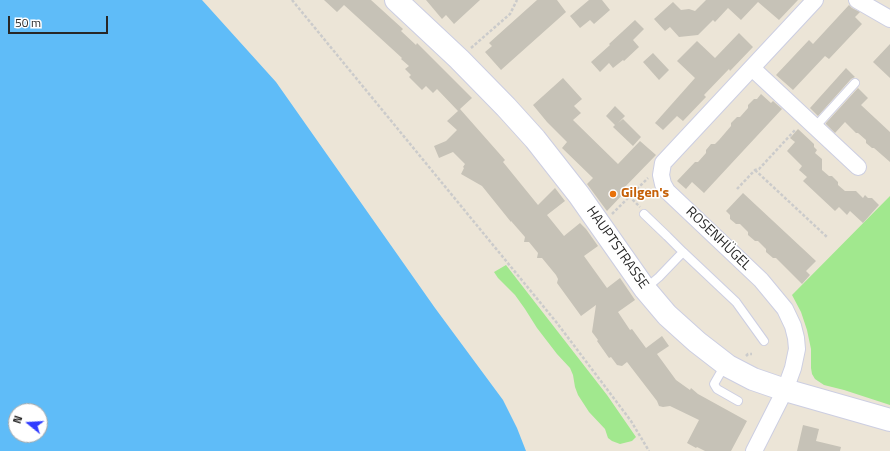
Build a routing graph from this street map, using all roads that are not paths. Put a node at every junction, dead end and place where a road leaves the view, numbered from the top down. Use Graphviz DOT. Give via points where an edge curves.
graph roads {
  1 [pos="396,0"];
  2 [pos="815,0"];
  3 [pos="857,0"];
  4 [pos="890,19"];
  5 [pos="752,68"];
  6 [pos="855,83"];
  7 [pos="810,123"];
  8 [pos="858,167"];
  9 [pos="644,214"];
  10 [pos="683,252"];
  11 [pos="645,289"];
  12 [pos="764,341"];
  13 [pos="726,364"];
  14 [pos="785,390"];
  15 [pos="738,401"];
  16 [pos="890,420"];
  17 [pos="754,451"];
  1 -- 11 [label="main road, HAUPTSTRASSE" via="459,59 535,139 577,192"];
  2 -- 5 [label="street"];
  3 -- 4 [label="street"];
  5 -- 7 [label="street"];
  5 -- 14 [label="street, ROSENHÜGEL" via="663,163 660,175 667,191 761,280 785,309 793,326 797,349"];
  6 -- 7 [label="lane"];
  7 -- 8 [label="street"];
  9 -- 10 [label="lane"];
  10 -- 11 [label="lane"];
  10 -- 12 [label="lane" via="736,302"];
  11 -- 13 [label="main road, HAUPTSTRASSE" via="681,328"];
  13 -- 14 [label="main road, HAUPTSTRASSE" via="753,379"];
  13 -- 15 [label="lane" via="714,384"];
  14 -- 16 [label="main road, HAUPTSTRASSE"];
  14 -- 17 [label="street, ROSENHÜGEL"];
}
